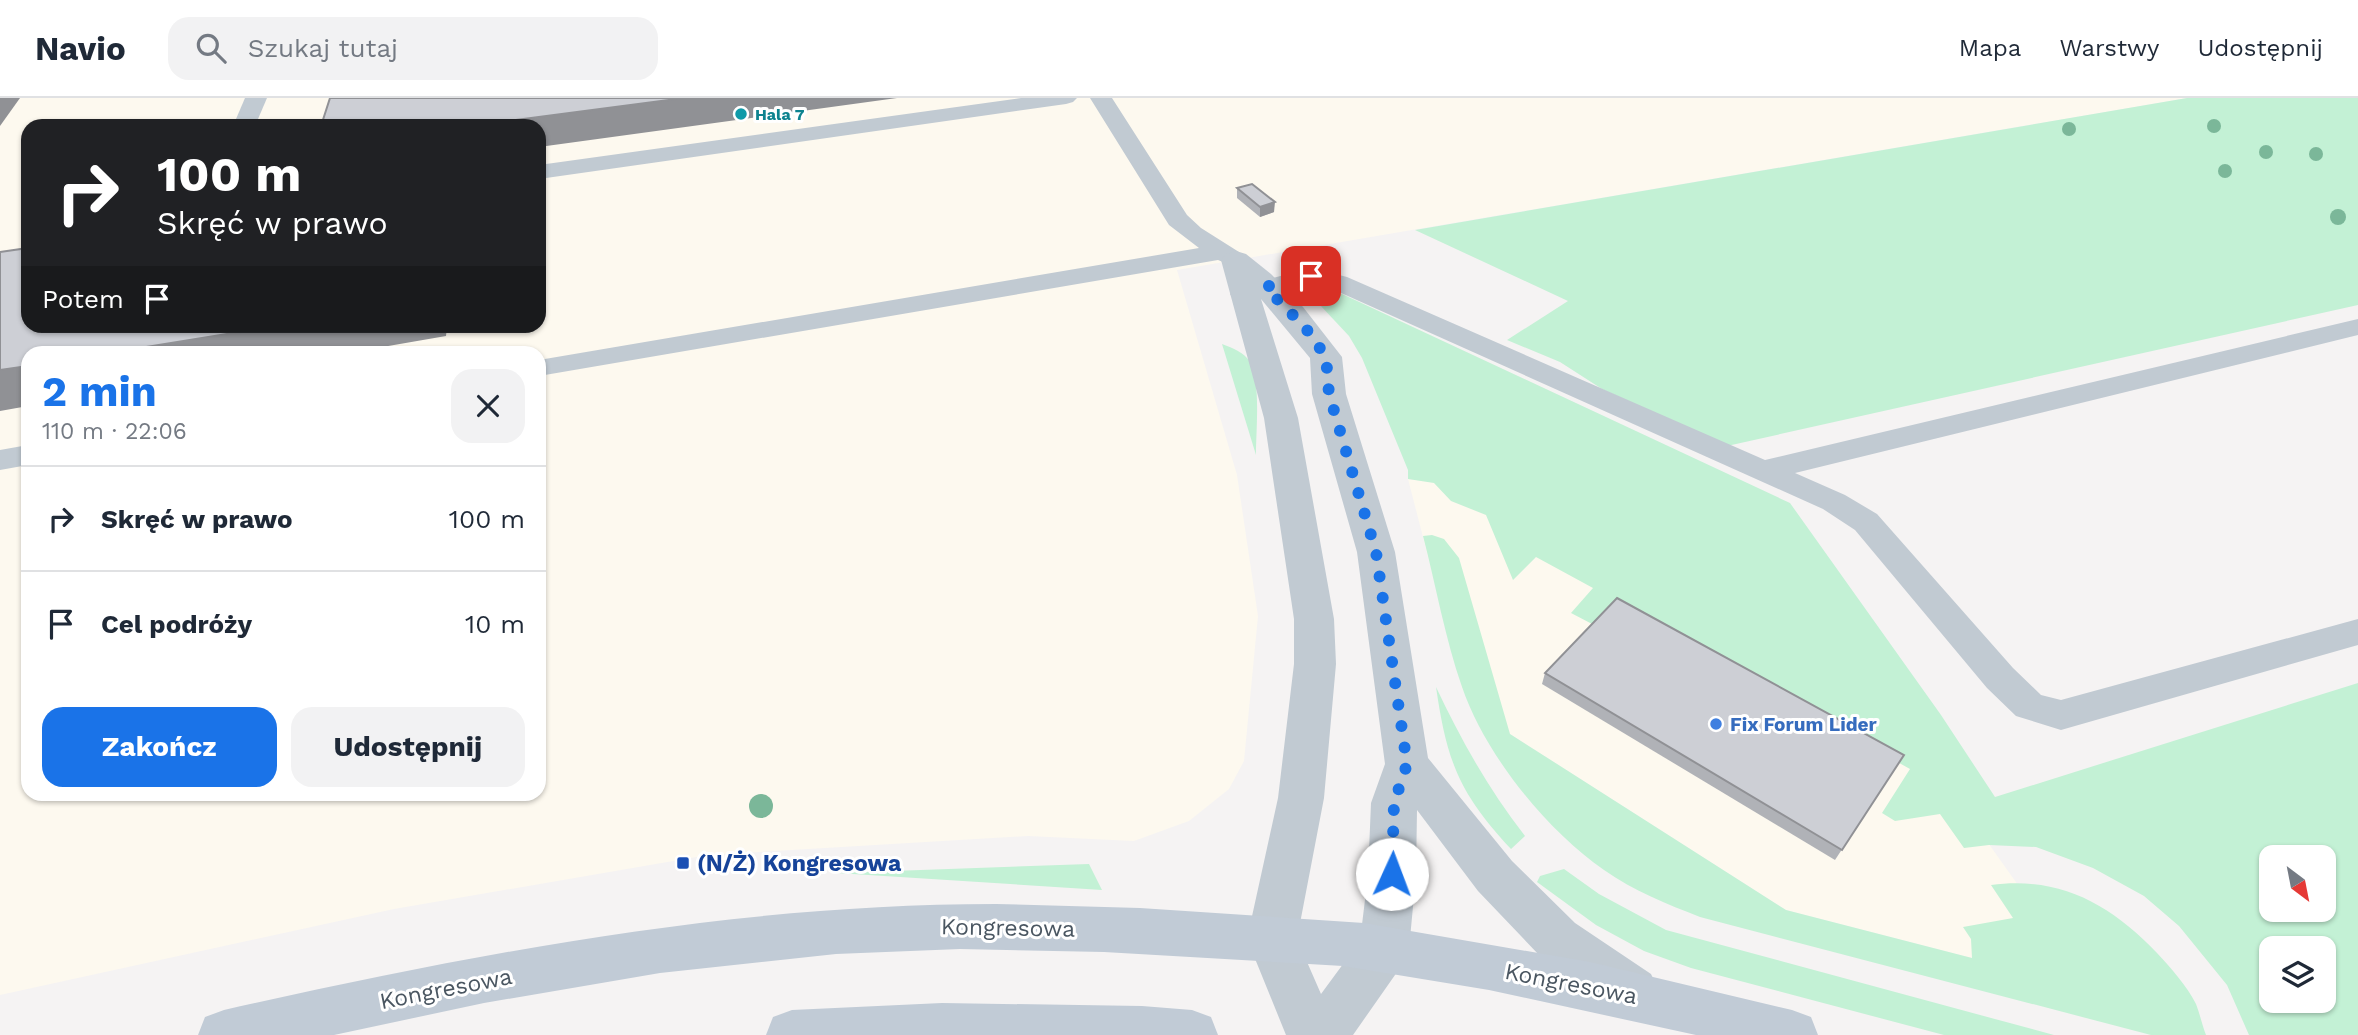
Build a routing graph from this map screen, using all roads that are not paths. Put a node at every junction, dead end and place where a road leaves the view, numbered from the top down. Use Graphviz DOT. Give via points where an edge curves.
graph roads {
  1 [pos="256,98"];
  2 [pos="1066,98"];
  3 [pos="1101,98"];
  4 [pos="247,119"];
  5 [pos="546,171"];
  6 [pos="1241,273"];
  7 [pos="2358,327"];
  8 [pos="546,367"];
  9 [pos="21,456"];
  10 [pos="0,460"];
  11 [pos="1764,470"];
  12 [pos="2358,632"];
  13 [pos="1407,764"];
  14 [pos="1272,939"];
  15 [pos="1384,949"];
  16 [pos="1641,996"];
  17 [pos="224,1035"];
  18 [pos="792,1035"];
  19 [pos="1192,1035"];
  20 [pos="1312,1035"];
  21 [pos="1322,1035"];
  22 [pos="1792,1035"];
  1 -- 4 [label="lane"];
  2 -- 5 [label="lane"];
  3 -- 6 [label="lane" via="1169,209"];
  6 -- 8 [label="lane"];
  6 -- 11 [label="lane" via="1338,282"];
  6 -- 13 [label="street" via="1305,327 1326,357 1329,394 1376,552"];
  6 -- 14 [label="street" via="1281,418 1314,619 1315,664 1301,798"];
  7 -- 11 [label="lane"];
  9 -- 10 [label="lane"];
  11 -- 12 [label="lane" via="1866,522 2000,678 2029,706 2061,715"];
  13 -- 15 [label="street" via="1394,803"];
  13 -- 16 [label="street" via="1495,876 1557,939"];
  14 -- 15 [label="street, Kongresowa"];
  14 -- 17 [label="street, Kongresowa" via="1121,930 925,927 794,936 494,978"];
  14 -- 20 [label="street"];
  15 -- 16 [label="street, Kongresowa"];
  15 -- 21 [label="street"];
  16 -- 22 [label="street, Kongresowa"];
  18 -- 19 [label="street" via="1006,1028"];
}
